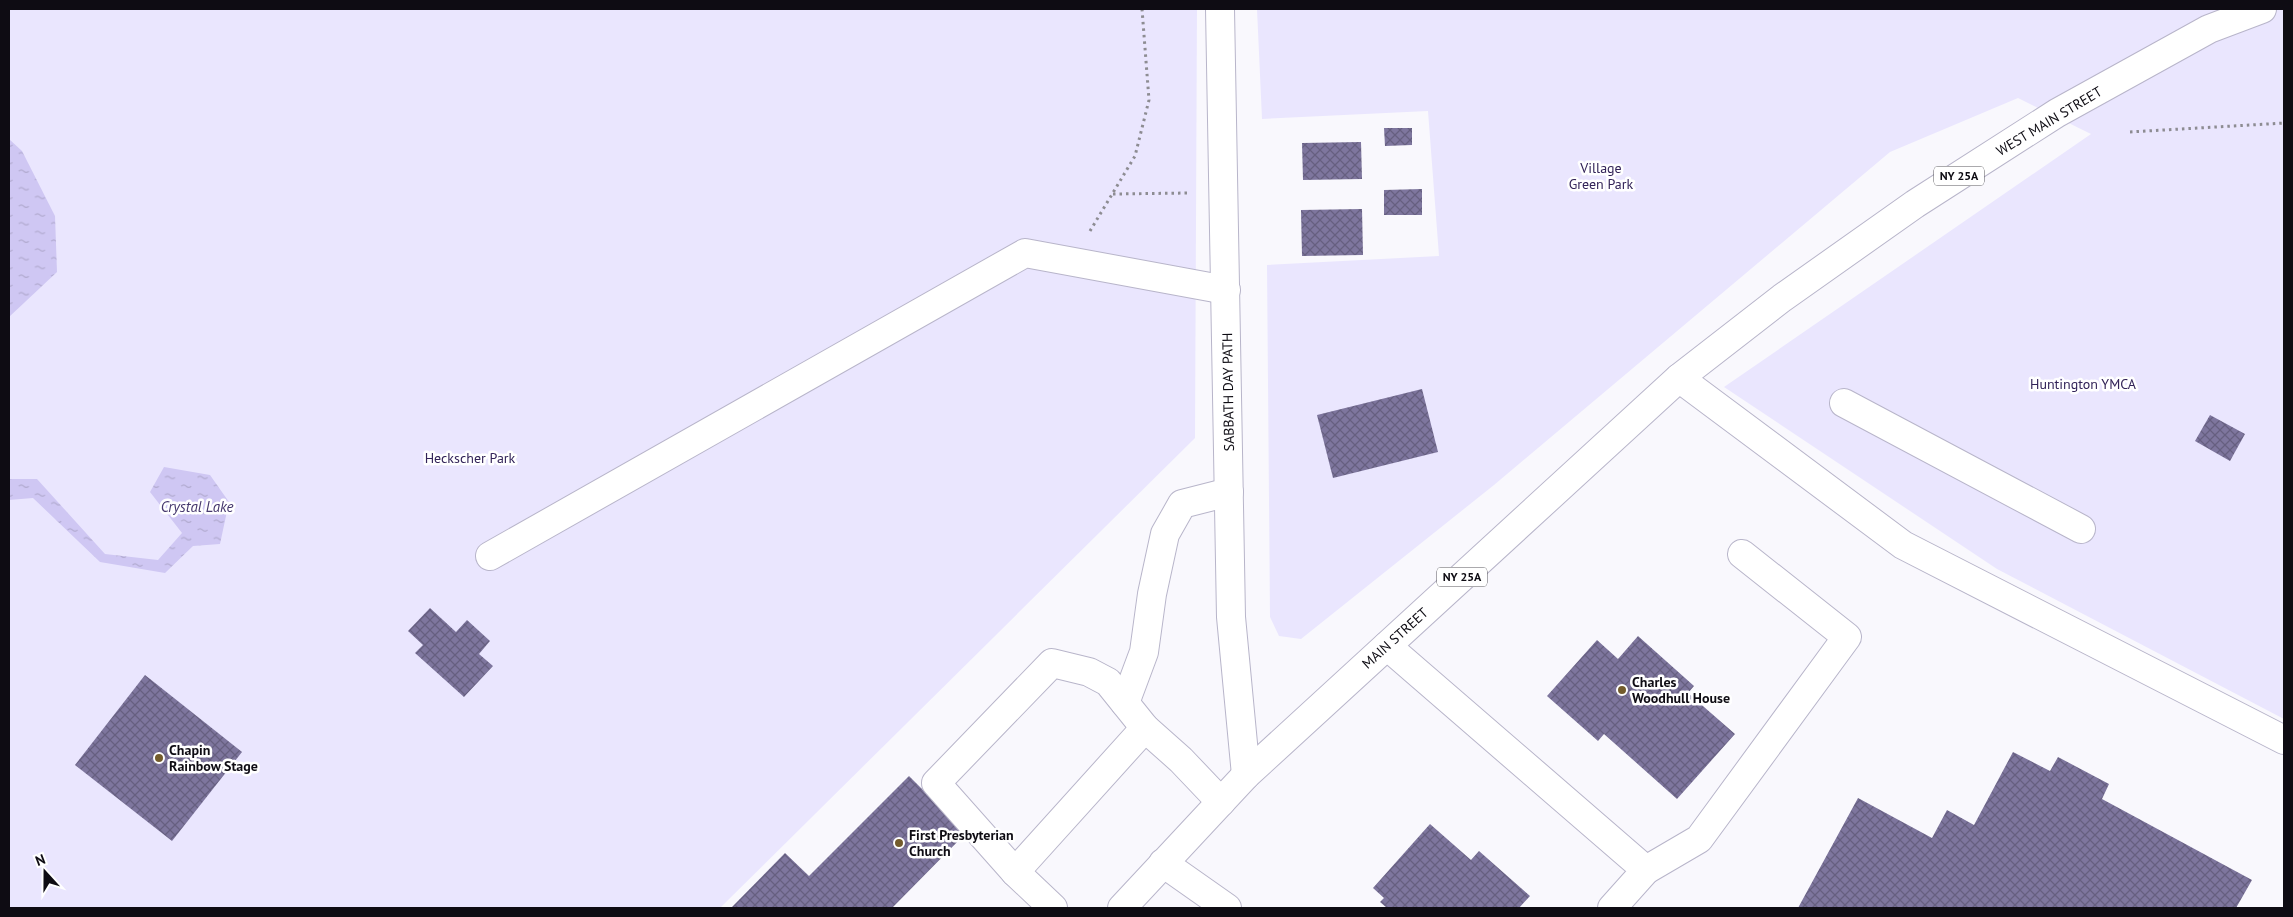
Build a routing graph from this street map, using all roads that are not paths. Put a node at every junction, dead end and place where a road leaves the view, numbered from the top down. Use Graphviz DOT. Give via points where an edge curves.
graph roads {
  1 [pos="1220,9"];
  2 [pos="2262,9"];
  3 [pos="1226,290"];
  4 [pos="1679,378"];
  5 [pos="1844,403"];
  6 [pos="1229,492"];
  7 [pos="2081,529"];
  8 [pos="1742,554"];
  9 [pos="490,556"];
  10 [pos="1387,646"];
  11 [pos="1125,703"];
  12 [pos="1145,728"];
  13 [pos="2284,740"];
  14 [pos="1246,775"];
  15 [pos="1221,802"];
  16 [pos="1163,862"];
  17 [pos="1646,870"];
  18 [pos="1014,872"];
  19 [pos="1053,908"];
  20 [pos="1122,908"];
  21 [pos="1227,908"];
  22 [pos="1612,908"];
  1 -- 3 [label="main road, SABBATH DAY PATH"];
  2 -- 4 [label="main road, WEST MAIN STREET / NY 25A" via="2209,29 2057,113 1915,204 1782,298"];
  3 -- 6 [label="main road, SABBATH DAY PATH"];
  3 -- 9 [label="main road" via="1025,252"];
  4 -- 10 [label="main road, MAIN STREET / NY 25A"];
  4 -- 13 [label="main road" via="1903,545"];
  5 -- 7 [label="main road"];
  6 -- 11 [label="main road" via="1182,504 1164,534 1144,652"];
  6 -- 14 [label="main road, SABBATH DAY PATH" via="1231,617"];
  8 -- 17 [label="main road" via="1847,637 1699,840"];
  10 -- 14 [label="main road, MAIN STREET / NY 25A"];
  10 -- 17 [label="main road"];
  11 -- 12 [label="main road"];
  11 -- 18 [label="main road" via="1108,682 1096,675 1052,663 936,783"];
  12 -- 15 [label="main road"];
  12 -- 18 [label="main road"];
  14 -- 15 [label="main road, MAIN STREET / NY 25A"];
  15 -- 16 [label="main road, MAIN STREET / NY 25A"];
  16 -- 20 [label="main road, MAIN STREET / NY 25A"];
  16 -- 21 [label="main road"];
  17 -- 22 [label="main road"];
  18 -- 19 [label="main road"];
}
